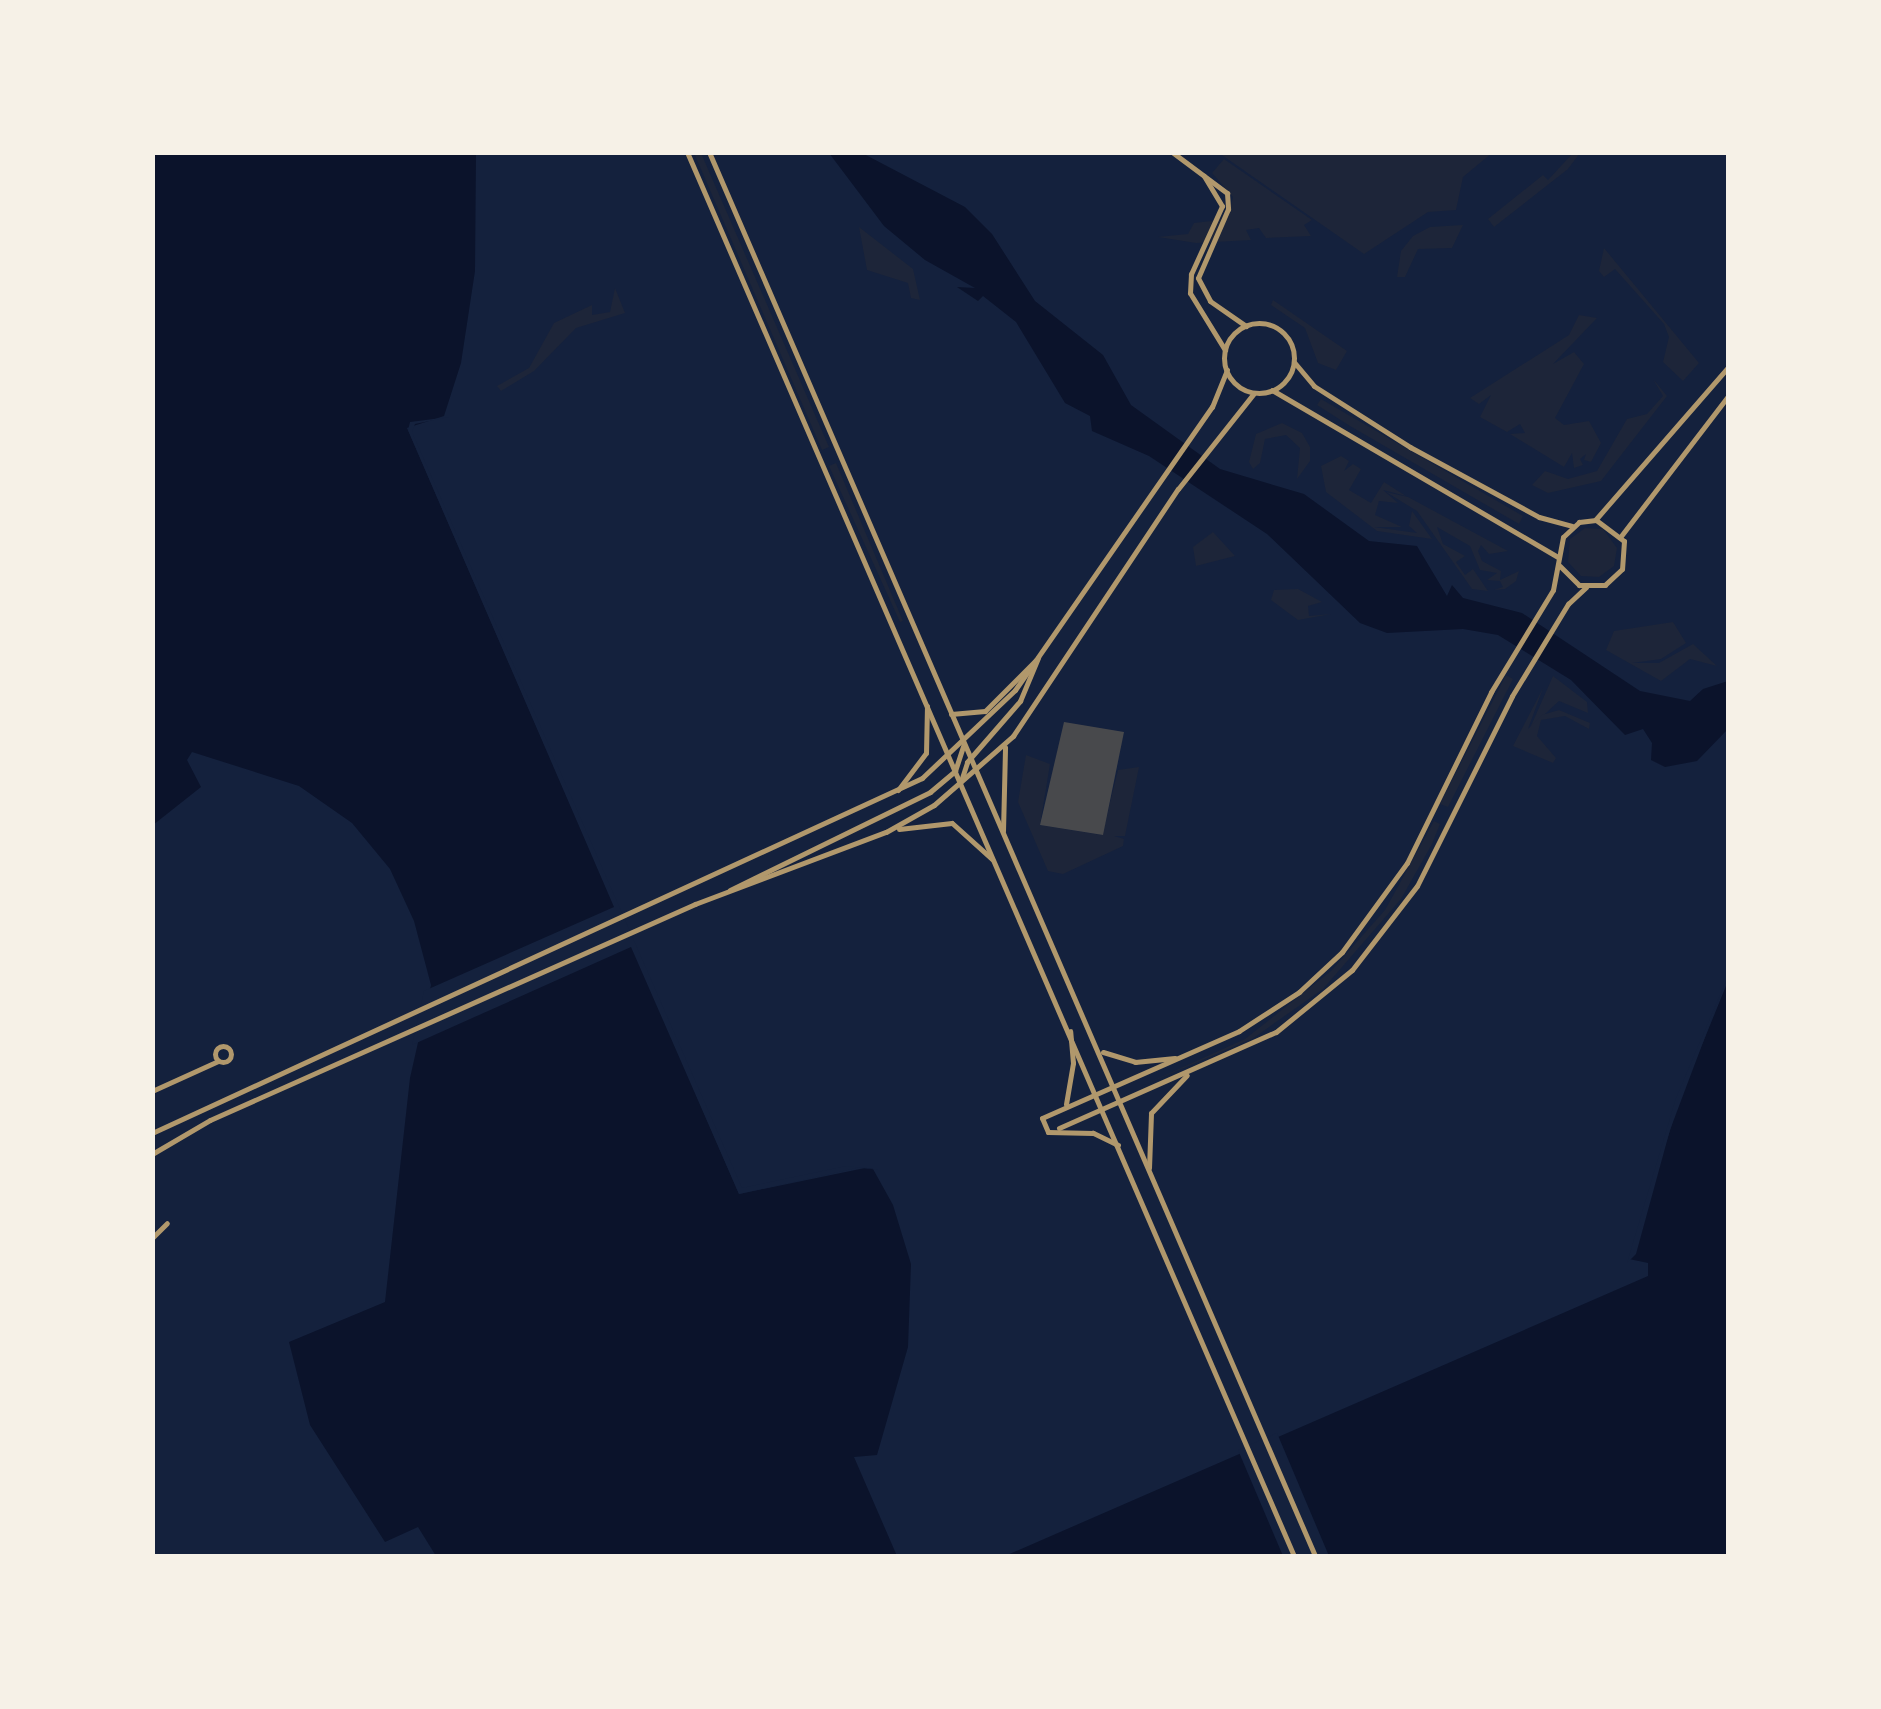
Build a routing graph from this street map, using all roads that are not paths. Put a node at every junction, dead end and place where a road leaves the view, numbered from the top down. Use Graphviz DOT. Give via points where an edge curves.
graph roads {
  1 [pos="687,152"];
  2 [pos="709,152"];
  3 [pos="1172,152"];
  4 [pos="1224,212"];
  5 [pos="1246,326"];
  6 [pos="1225,352"];
  7 [pos="1294,362"];
  8 [pos="1728,367"];
  9 [pos="1227,370"];
  10 [pos="1272,390"];
  11 [pos="1254,393"];
  12 [pos="1728,396"];
  13 [pos="1596,520"];
  14 [pos="1572,526"];
  15 [pos="1621,536"];
  16 [pos="1559,562"];
  17 [pos="1586,587"];
  18 [pos="1038,658"];
  19 [pos="927,700"];
  20 [pos="952,714"];
  21 [pos="964,744"];
  22 [pos="1006,745"];
  23 [pos="949,757"];
  24 [pos="970,757"];
  25 [pos="954,771"];
  26 [pos="977,772"];
  27 [pos="961,784"];
  28 [pos="892,796"];
  29 [pos="886,832"];
  30 [pos="1004,834"];
  31 [pos="997,865"];
  32 [pos="724,894"];
  33 [pos="1068,1023"];
  34 [pos="1100,1050"];
  35 [pos="1182,1057"];
  36 [pos="218,1060"];
  37 [pos="1192,1071"];
  38 [pos="1114,1085"];
  39 [pos="152,1091"];
  40 [pos="1097,1092"];
  41 [pos="1120,1102"];
  42 [pos="1066,1105"];
  43 [pos="1104,1109"];
  44 [pos="1055,1130"];
  45 [pos="152,1132"];
  46 [pos="1120,1146"];
  47 [pos="152,1154"];
  48 [pos="1149,1172"];
  49 [pos="167,1223"];
  50 [pos="152,1238"];
  51 [pos="1294,1556"];
  52 [pos="1314,1556"];
  1 -- 19 [label="street"];
  2 -- 20 [label="street"];
  3 -- 4 [label="street" via="1217,189"];
  4 -- 5 [label="street" via="1200,268 1201,288"];
  4 -- 6 [label="street" via="1194,268 1190,293"];
  5 -- 6 [label="street"];
  5 -- 7 [label="street" via="1277,328"];
  6 -- 9 [label="street"];
  7 -- 10 [label="street"];
  7 -- 14 [label="street" via="1314,386 1410,447 1545,520"];
  8 -- 13 [label="street"];
  9 -- 11 [label="street"];
  9 -- 18 [label="street" via="1216,400"];
  10 -- 11 [label="street"];
  10 -- 16 [label="street"];
  11 -- 22 [label="street" via="1178,489"];
  12 -- 15 [label="street"];
  13 -- 14 [label="street"];
  13 -- 15 [label="street"];
  14 -- 16 [label="street"];
  15 -- 17 [label="street" via="1626,553 1619,574 1605,585"];
  16 -- 17 [label="street"];
  16 -- 35 [label="street" via="1407,863 1356,935 1287,1000"];
  17 -- 37 [label="street" via="1527,672 1426,868 1376,944 1300,1017"];
  18 -- 20 [label="street" via="985,711"];
  18 -- 21 [label="street"];
  18 -- 24 [label="street" via="1013,711"];
  19 -- 23 [label="street"];
  19 -- 28 [label="street" via="926,753"];
  20 -- 21 [label="street"];
  21 -- 23 [label="street"];
  21 -- 24 [label="street"];
  21 -- 25 [label="street"];
  22 -- 26 [label="street"];
  22 -- 30 [label="street"];
  23 -- 25 [label="street"];
  23 -- 28 [label="street"];
  24 -- 26 [label="street"];
  24 -- 27 [label="street"];
  25 -- 27 [label="street"];
  25 -- 32 [label="street" via="908,804"];
  26 -- 27 [label="street"];
  26 -- 30 [label="street"];
  27 -- 29 [label="street"];
  27 -- 31 [label="street"];
  28 -- 45 [label="street"];
  29 -- 31 [label="street" via="928,821 952,823"];
  29 -- 32 [label="street"];
  30 -- 34 [label="street"];
  31 -- 33 [label="street"];
  32 -- 47 [label="street" via="210,1120"];
  33 -- 40 [label="street"];
  33 -- 42 [label="street" via="1073,1063"];
  34 -- 35 [label="street" via="1136,1062"];
  34 -- 38 [label="street"];
  35 -- 38 [label="street"];
  36 -- 39 [label="street"];
  37 -- 41 [label="street"];
  37 -- 48 [label="street" via="1151,1113"];
  38 -- 40 [label="street"];
  38 -- 41 [label="street"];
  40 -- 42 [label="street"];
  40 -- 43 [label="street"];
  41 -- 43 [label="street"];
  41 -- 48 [label="street"];
  42 -- 44 [label="street" via="1042,1118 1045,1130"];
  43 -- 44 [label="street"];
  43 -- 46 [label="street"];
  44 -- 46 [label="street" via="1099,1134"];
  46 -- 51 [label="street"];
  48 -- 52 [label="street"];
  49 -- 50 [label="street"];
}
